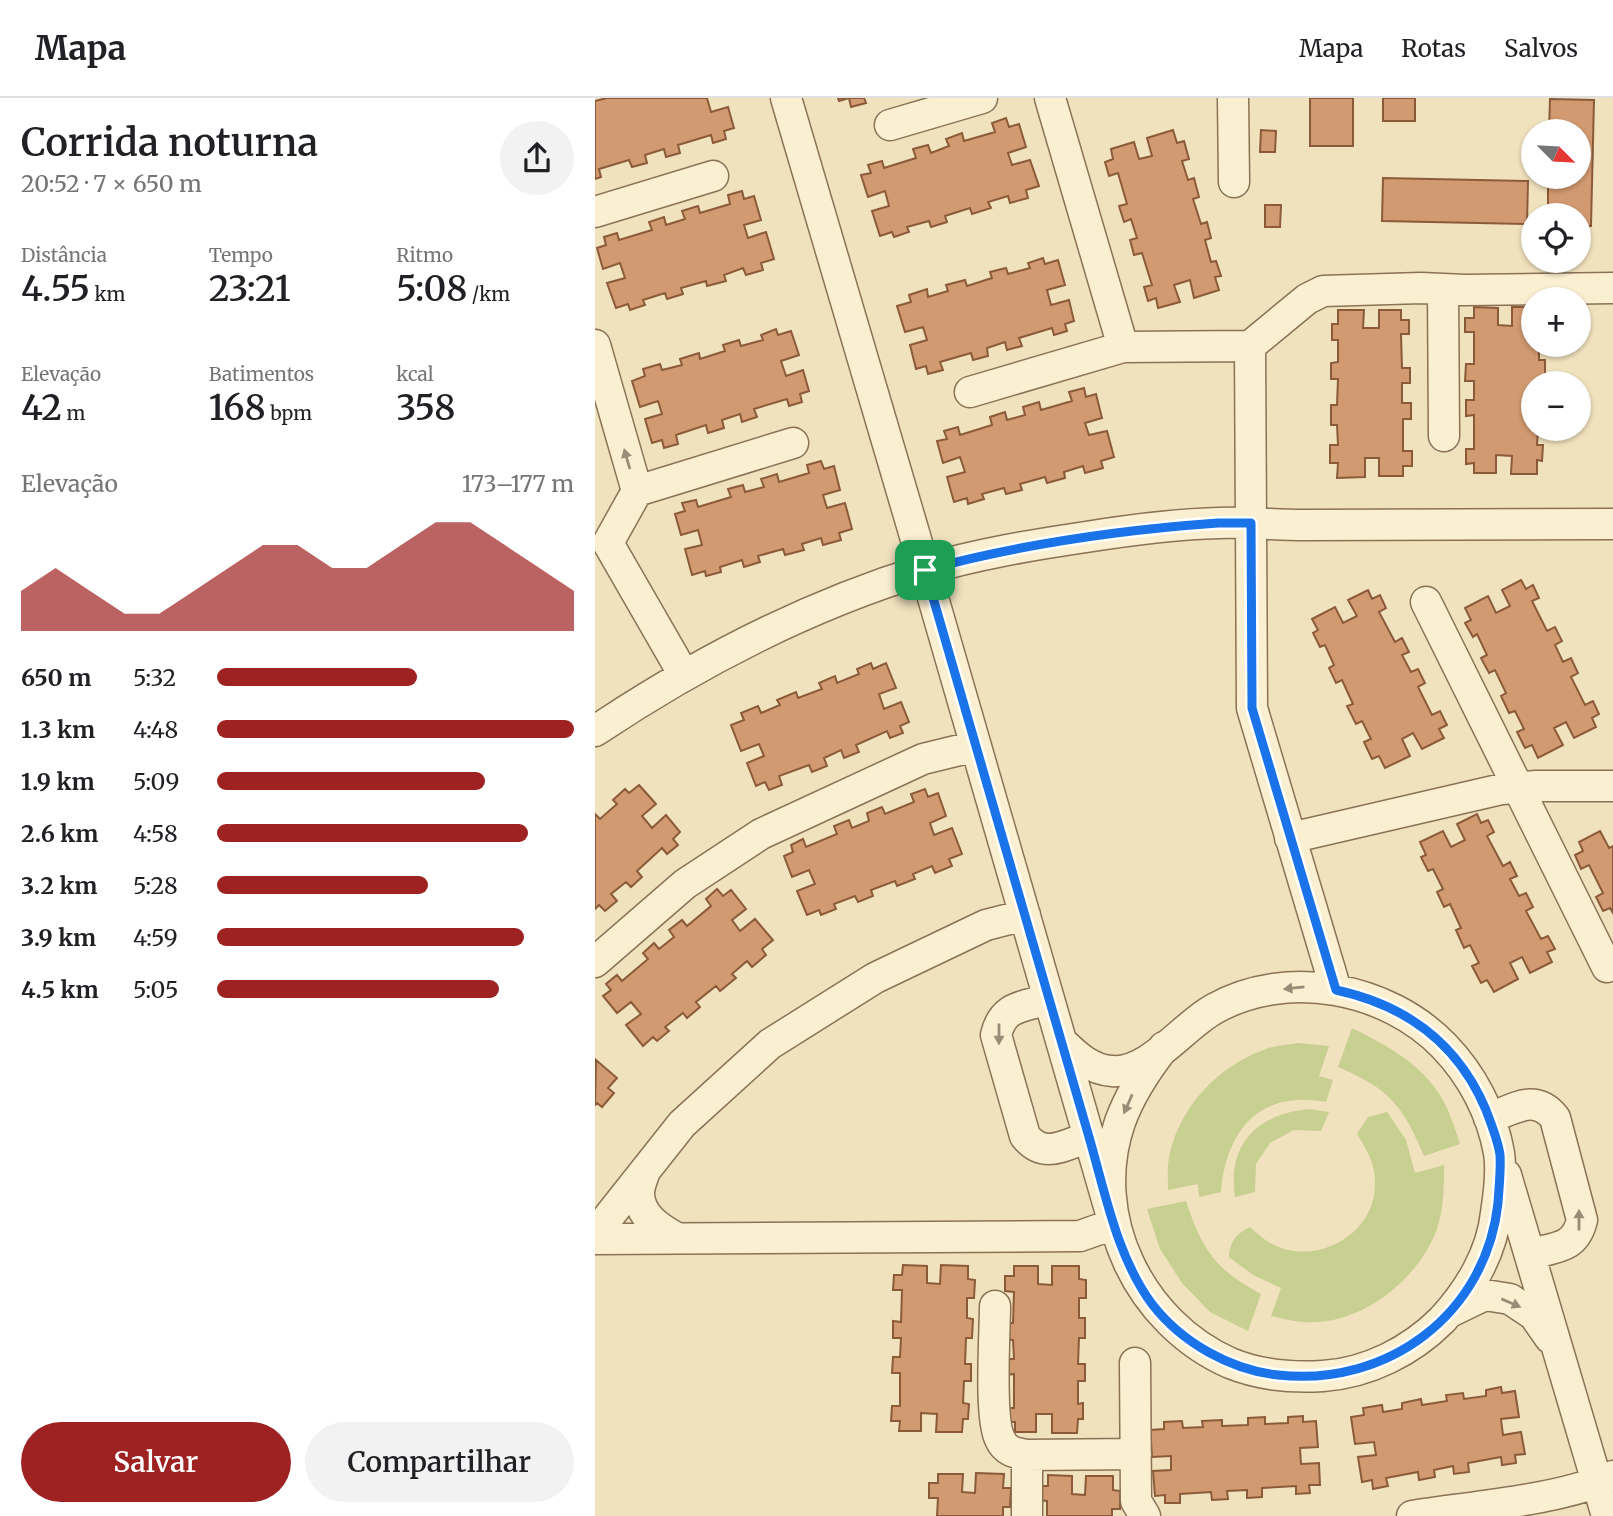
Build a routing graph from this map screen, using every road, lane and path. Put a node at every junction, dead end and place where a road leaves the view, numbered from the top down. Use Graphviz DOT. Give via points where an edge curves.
graph roads {
  1 [pos="786,98"];
  2 [pos="982,98"];
  3 [pos="1051,98"];
  4 [pos="1233,98"];
  5 [pos="890,125"];
  6 [pos="713,176"];
  7 [pos="1234,182"];
  8 [pos="595,212"];
  9 [pos="1613,288"];
  10 [pos="1443,289"];
  11 [pos="595,345"];
  12 [pos="1250,346"];
  13 [pos="1123,347"];
  14 [pos="970,392"];
  15 [pos="1444,436"];
  16 [pos="793,443"];
  17 [pos="636,491"];
  18 [pos="1251,523"];
  19 [pos="1613,524"];
  20 [pos="601,542"];
  21 [pos="925,570"];
  22 [pos="1426,602"];
  23 [pos="684,675"];
  24 [pos="595,731"];
  25 [pos="976,746"];
  26 [pos="1613,786"];
  27 [pos="1519,789"];
  28 [pos="1290,838"];
  29 [pos="1025,915"];
  30 [pos="595,962"];
  31 [pos="1607,967"];
  32 [pos="1336,990"];
  33 [pos="1049,999"];
  34 [pos="1061,1041"];
  35 [pos="1164,1047"];
  36 [pos="1489,1118"];
  37 [pos="1089,1137"];
  38 [pos="1500,1155"];
  39 [pos="645,1171"];
  40 [pos="1114,1224"];
  41 [pos="677,1238"];
  42 [pos="595,1239"];
  43 [pos="1530,1254"];
  44 [pos="995,1306"];
  45 [pos="1449,1312"];
  46 [pos="1558,1349"];
  47 [pos="1135,1363"];
  48 [pos="1136,1454"];
  49 [pos="1027,1455"];
  50 [pos="1605,1480"];
  51 [pos="1027,1516"];
  52 [pos="1145,1516"];
  53 [pos="1412,1516"];
  54 [pos="1607,1516"];
  1 -- 21 [label="street"];
  2 -- 5 [label="street"];
  3 -- 13 [label="street"];
  4 -- 7 [label="street"];
  6 -- 8 [label="street"];
  9 -- 10 [label="street"];
  10 -- 12 [label="street" via="1323,291"];
  10 -- 15 [label="street"];
  17 -- 11 [label="street, one-way"];
  12 -- 13 [label="street"];
  12 -- 18 [label="street"];
  13 -- 14 [label="street"];
  16 -- 17 [label="street"];
  17 -- 20 [label="street"];
  18 -- 19 [label="street"];
  18 -- 21 [label="street" via="1110,533 993,552"];
  18 -- 28 [label="street" via="1252,708"];
  20 -- 23 [label="street"];
  21 -- 23 [label="street" via="795,618"];
  21 -- 25 [label="street"];
  22 -- 27 [label="street"];
  23 -- 24 [label="street"];
  25 -- 29 [label="street"];
  25 -- 30 [label="street" via="923,760 761,834 685,884"];
  26 -- 27 [label="street"];
  27 -- 28 [label="street" via="1502,789"];
  27 -- 31 [label="street"];
  28 -- 32 [label="street"];
  29 -- 33 [label="street"];
  29 -- 39 [label="street" via="986,925 875,978 770,1044 682,1124"];
  32 -- 35 [label="street, one-way" via="1305,987 1245,996 1215,1008"];
  32 -- 36 [label="street" via="1366,996 1420,1024 1463,1068"];
  33 -- 34 [label="street"];
  33 -- 37 [label="street, one-way" via="1010,1011 1000,1020 996,1035 1025,1136 1034,1148 1047,1150"];
  34 -- 35 [label="street" via="1082,1061 1112,1071 1142,1065"];
  34 -- 37 [label="street"];
  35 -- 40 [label="street, one-way" via="1147,1068 1120,1124 1110,1185"];
  36 -- 38 [label="street"];
  43 -- 36 [label="street, one-way" via="1569,1243 1582,1220 1555,1118 1546,1107 1532,1104"];
  37 -- 40 [label="street"];
  38 -- 43 [label="street"];
  38 -- 45 [label="street" via="1495,1224 1485,1255"];
  39 -- 41 [label="street" via="639,1193 645,1213"];
  39 -- 42 [label="street"];
  40 -- 41 [label="street" via="1080,1236"];
  40 -- 45 [label="street" via="1135,1276 1152,1304 1176,1329 1212,1354 1265,1373 1299,1377 1366,1368 1425,1337"];
  41 -- 42 [label="street"];
  43 -- 46 [label="street"];
  44 -- 49 [label="street" via="994,1422 1000,1441 1012,1452"];
  45 -- 46 [label="street, one-way" via="1485,1295 1510,1299 1534,1315"];
  46 -- 50 [label="street"];
  47 -- 48 [label="street"];
  48 -- 49 [label="street"];
  48 -- 52 [label="street" via="1136,1501"];
  49 -- 51 [label="street"];
  50 -- 53 [label="street" via="1559,1493"];
  50 -- 54 [label="street"];
}
